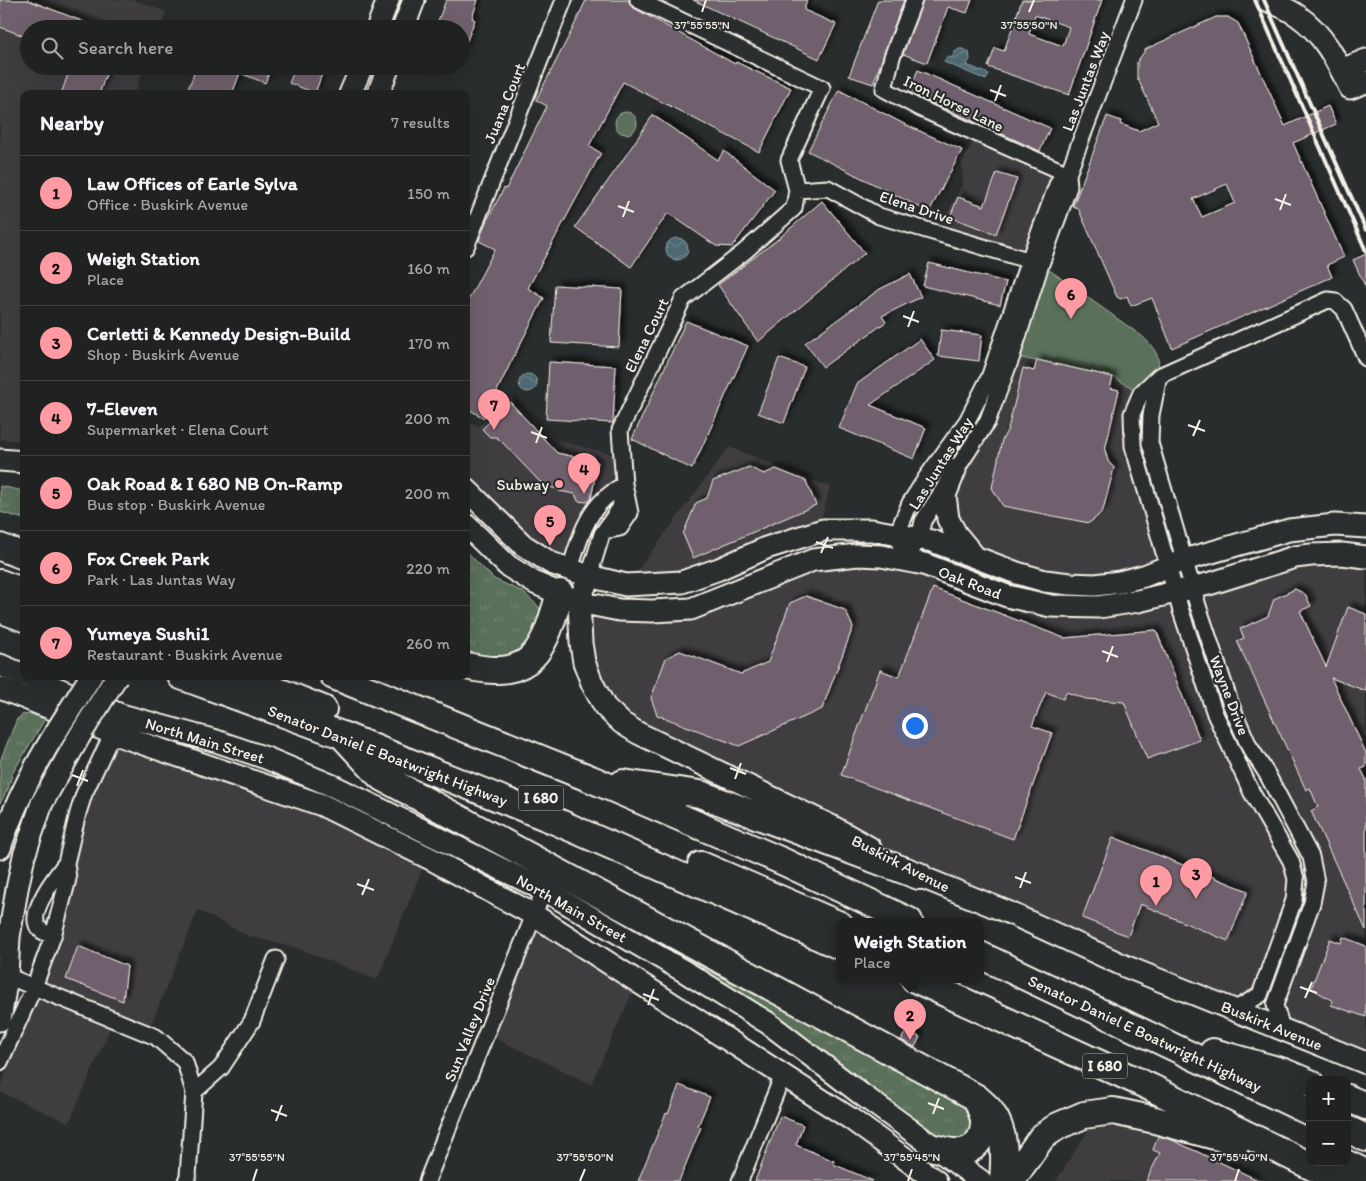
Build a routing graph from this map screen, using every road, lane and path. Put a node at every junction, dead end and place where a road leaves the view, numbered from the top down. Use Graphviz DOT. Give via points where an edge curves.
graph roads {
  1 [pos="388,0"];
  2 [pos="414,0"];
  3 [pos="564,0"];
  4 [pos="638,0"];
  5 [pos="914,0"];
  6 [pos="1267,0"];
  7 [pos="1135,3"];
  8 [pos="380,20"];
  9 [pos="406,20"];
  10 [pos="1366,60"];
  11 [pos="358,75"];
  12 [pos="385,75"];
  13 [pos="1352,80"];
  14 [pos="352,90"];
  15 [pos="380,90"];
  16 [pos="1068,174"];
  17 [pos="797,190"];
  18 [pos="470,237"];
  19 [pos="1035,262"];
  20 [pos="1366,358"];
  21 [pos="0,460"];
  22 [pos="20,462"];
  23 [pos="956,470"];
  24 [pos="624,484"];
  25 [pos="470,493"];
  26 [pos="1366,527"];
  27 [pos="470,529"];
  28 [pos="897,534"];
  29 [pos="919,539"];
  30 [pos="0,546"];
  31 [pos="20,548"];
  32 [pos="20,554"];
  33 [pos="975,557"];
  34 [pos="1366,557"];
  35 [pos="905,560"];
  36 [pos="1176,563"];
  37 [pos="580,572"];
  38 [pos="0,583"];
  39 [pos="1184,589"];
  40 [pos="20,590"];
  41 [pos="569,597"];
  42 [pos="0,609"];
  43 [pos="20,616"];
  44 [pos="470,667"];
  45 [pos="9,679"];
  46 [pos="88,680"];
  47 [pos="115,680"];
  48 [pos="192,680"];
  49 [pos="250,680"];
  50 [pos="344,680"];
  51 [pos="116,724"];
  52 [pos="342,734"];
  53 [pos="591,779"];
  54 [pos="0,848"];
  55 [pos="66,863"];
  56 [pos="920,876"];
  57 [pos="544,890"];
  58 [pos="534,915"];
  59 [pos="903,918"];
  60 [pos="836,923"];
  61 [pos="52,936"];
  62 [pos="836,944"];
  63 [pos="984,957"];
  64 [pos="276,959"];
  65 [pos="2,972"];
  66 [pos="924,983"];
  67 [pos="968,983"];
  68 [pos="34,987"];
  69 [pos="1234,1010"];
  70 [pos="0,1020"];
  71 [pos="1282,1029"];
  72 [pos="1141,1032"];
  73 [pos="0,1062"];
  74 [pos="1366,1063"];
  75 [pos="783,1075"];
  76 [pos="1306,1081"];
  77 [pos="194,1092"];
  78 [pos="977,1098"];
  79 [pos="1351,1100"];
  80 [pos="1366,1106"];
  81 [pos="1306,1110"];
  82 [pos="1351,1131"];
  83 [pos="1366,1138"];
  84 [pos="934,1148"];
  85 [pos="1301,1152"];
  86 [pos="1351,1166"];
  87 [pos="1366,1173"];
  88 [pos="186,1181"];
  89 [pos="427,1181"];
  90 [pos="740,1181"];
  91 [pos="936,1181"];
  92 [pos="981,1181"];
  93 [pos="1003,1181"];
  94 [pos="1011,1181"];
  95 [pos="1341,1181"];
  1 -- 8 [label="main road"];
  2 -- 9 [label="main road"];
  3 -- 18 [label="street, Juana Court"];
  4 -- 17 [label="street" via="822,88 789,160"];
  5 -- 16 [label="street, Iron Horse Lane" via="892,57 884,89 919,108"];
  6 -- 13 [label="main road" via="1298,15 1315,31"];
  7 -- 16 [label="street, Las Juntas Way"];
  10 -- 13 [label="main road"];
  11 -- 14 [label="main road"];
  12 -- 15 [label="main road"];
  16 -- 19 [label="street, Las Juntas Way" via="1058,182"];
  17 -- 19 [label="street, Elena Drive" via="828,188 879,216"];
  17 -- 24 [label="street, Elena Court" via="794,208 744,252 682,299 620,430"];
  19 -- 23 [label="street, Las Juntas Way" via="1012,356 987,422"];
  19 -- 28 [label="street, Las Juntas Way" via="989,378 967,421 910,503"];
  20 -- 36 [label="street, Wayne Drive" via="1344,309 1335,301 1328,300 1159,376 1151,415 1150,443"];
  21 -- 22 [label="main road"];
  23 -- 29 [label="street, Las Juntas Way" via="923,521"];
  23 -- 33 [label="main road" via="945,495 948,519"];
  24 -- 37 [label="street, Elena Court" via="620,508"];
  24 -- 37 [label="street" via="604,500 586,524 581,534"];
  25 -- 37 [label="main road" via="522,545 551,563"];
  26 -- 36 [label="main road, Oak Road" via="1305,527"];
  27 -- 41 [label="main road" via="508,566 535,583"];
  28 -- 29 [label="main road, Oak Road"];
  28 -- 35 [label="street"];
  28 -- 37 [label="main road, Oak Road" via="872,530 823,530 766,548 682,582 626,585"];
  29 -- 33 [label="main road, Oak Road"];
  29 -- 35 [label="street, Las Juntas Way"];
  30 -- 31 [label="highway"];
  30 -- 32 [label="highway"];
  33 -- 36 [label="main road, Oak Road" via="1045,581 1095,585 1144,576"];
  34 -- 39 [label="main road, Oak Road" via="1306,555"];
  35 -- 39 [label="main road, Oak Road" via="924,564 1007,596 1051,606 1099,608"];
  35 -- 41 [label="main road, Oak Road" via="858,555 813,560 691,609 619,610"];
  36 -- 39 [label="street, Wayne Drive"];
  37 -- 41 [label="main road"];
  38 -- 40 [label="highway"];
  39 -- 69 [label="street, Wayne Drive" via="1215,714 1252,793 1291,861 1296,879 1294,900 1260,995"];
  39 -- 71 [label="street, Wayne Drive" via="1249,746 1311,857 1316,882 1312,903 1275,1005"];
  41 -- 44 [label="highway" via="535,655 519,668 497,670"];
  41 -- 56 [label="main road, Buskirk Avenue" via="592,683 605,707 622,723 831,826"];
  42 -- 43 [label="highway"];
  45 -- 51 [label="main road"];
  45 -- 51 [label="main road"];
  46 -- 54 [label="main road, bridge" via="41,754 9,820"];
  47 -- 65 [label="main road, bridge" via="42,803 16,889"];
  48 -- 52 [label="highway, Senator Daniel E Boatwright Highway / I 680"];
  49 -- 60 [label="highway, I 680" via="527,792"];
  50 -- 53 [label="highway, I 680"];
  51 -- 55 [label="street" via="84,794"];
  51 -- 57 [label="main road, North Main Street" via="216,741 266,758 332,786"];
  51 -- 58 [label="main road, North Main Street" via="322,805"];
  52 -- 62 [label="highway, Senator Daniel E Boatwright Highway / I 680" via="553,820"];
  52 -- 78 [label="highway" via="380,776"];
  53 -- 56 [label="highway" via="700,794"];
  53 -- 59 [label="highway, I 680" via="784,862"];
  55 -- 61 [label="street" via="68,879"];
  55 -- 61 [label="street" via="35,916 41,931"];
  56 -- 69 [label="main road, Buskirk Avenue"];
  57 -- 58 [label="street, Sun Valley Drive"];
  57 -- 84 [label="main road, North Main Street" via="768,1023"];
  58 -- 75 [label="main road, North Main Street"];
  58 -- 89 [label="street, Sun Valley Drive"];
  61 -- 68 [label="street"];
  63 -- 72 [label="highway, Senator Daniel E Boatwright Highway"];
  64 -- 77 [label="street" via="252,1021 221,1068"];
  65 -- 68 [label="street"];
  65 -- 70 [label="main road"];
  66 -- 85 [label="highway, I 680"];
  67 -- 85 [label="highway, I 680"];
  68 -- 73 [label="street"];
  68 -- 77 [label="street" via="156,1037 185,1062"];
  69 -- 71 [label="main road, Buskirk Avenue"];
  71 -- 74 [label="main road, Buskirk Avenue"];
  72 -- 76 [label="highway" via="1284,1072"];
  72 -- 81 [label="highway, Senator Daniel E Boatwright Highway"];
  75 -- 90 [label="street"];
  75 -- 91 [label="main road, North Main Street" via="851,1119"];
  77 -- 88 [label="street"];
  78 -- 84 [label="highway" via="984,1119 979,1143 970,1150 955,1152"];
  78 -- 93 [label="highway" via="991,1112 1000,1130 1005,1159"];
  79 -- 80 [label="highway"];
  82 -- 83 [label="highway"];
  84 -- 92 [label="main road, North Main Street"];
  85 -- 94 [label="highway" via="1113,1111 1084,1115 1058,1126 1039,1141"];
  85 -- 95 [label="highway, I 680"];
  86 -- 87 [label="highway"];
}
